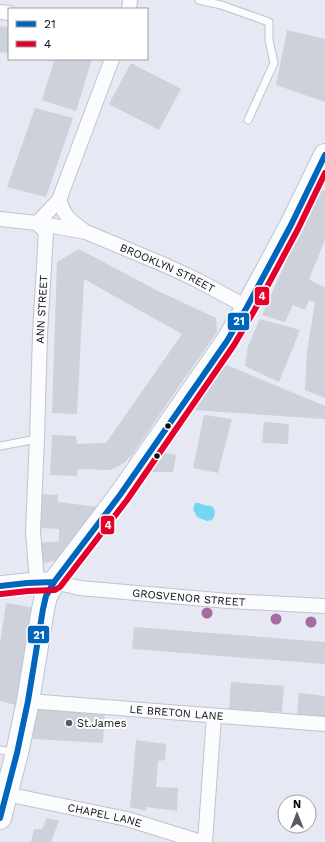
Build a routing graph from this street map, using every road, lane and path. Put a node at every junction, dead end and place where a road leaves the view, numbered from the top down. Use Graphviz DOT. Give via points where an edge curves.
graph roads {
  1 [pos="199,0"];
  2 [pos="112,60"];
  3 [pos="248,120"];
  4 [pos="325,155"];
  5 [pos="59,200"];
  6 [pos="0,219"];
  7 [pos="37,223"];
  8 [pos="86,232"];
  9 [pos="247,307"];
  10 [pos="37,439"];
  11 [pos="0,446"];
  12 [pos="45,582"];
  13 [pos="0,586"];
  14 [pos="325,606"];
  15 [pos="28,701"];
  16 [pos="214,716"];
  17 [pos="325,724"];
  18 [pos="8,751"];
  19 [pos="6,794"];
  20 [pos="0,818"];
  21 [pos="201,842"];
  22 [pos="205,842"];
  1 -- 3 [label="lane" via="269,22 269,40 274,63"];
  2 -- 5 [label="street"];
  4 -- 9 [label="main road"];
  5 -- 7 [label="street"];
  5 -- 8 [label="street, BROOKLYN STREET" via="68,219"];
  6 -- 7 [label="street, BROOKLYN STREET"];
  7 -- 8 [label="street, BROOKLYN STREET"];
  7 -- 10 [label="street, ANN STREET" via="46,232 39,300"];
  8 -- 9 [label="street, BROOKLYN STREET" via="196,279"];
  9 -- 12 [label="main road" via="227,341 120,495"];
  10 -- 11 [label="lane"];
  10 -- 12 [label="street, ANN STREET" via="33,531"];
  12 -- 13 [label="main road"];
  12 -- 14 [label="street, GROSVENOR STREET" via="80,588 228,601"];
  12 -- 15 [label="main road" via="46,596"];
  15 -- 16 [label="street, LE BRETON LANE"];
  15 -- 18 [label="main road"];
  16 -- 17 [label="street, LE BRETON LANE"];
  16 -- 22 [label="street"];
  18 -- 19 [label="main road"];
  19 -- 20 [label="main road"];
  19 -- 21 [label="street, CHAPEL LANE" via="127,820"];
}
